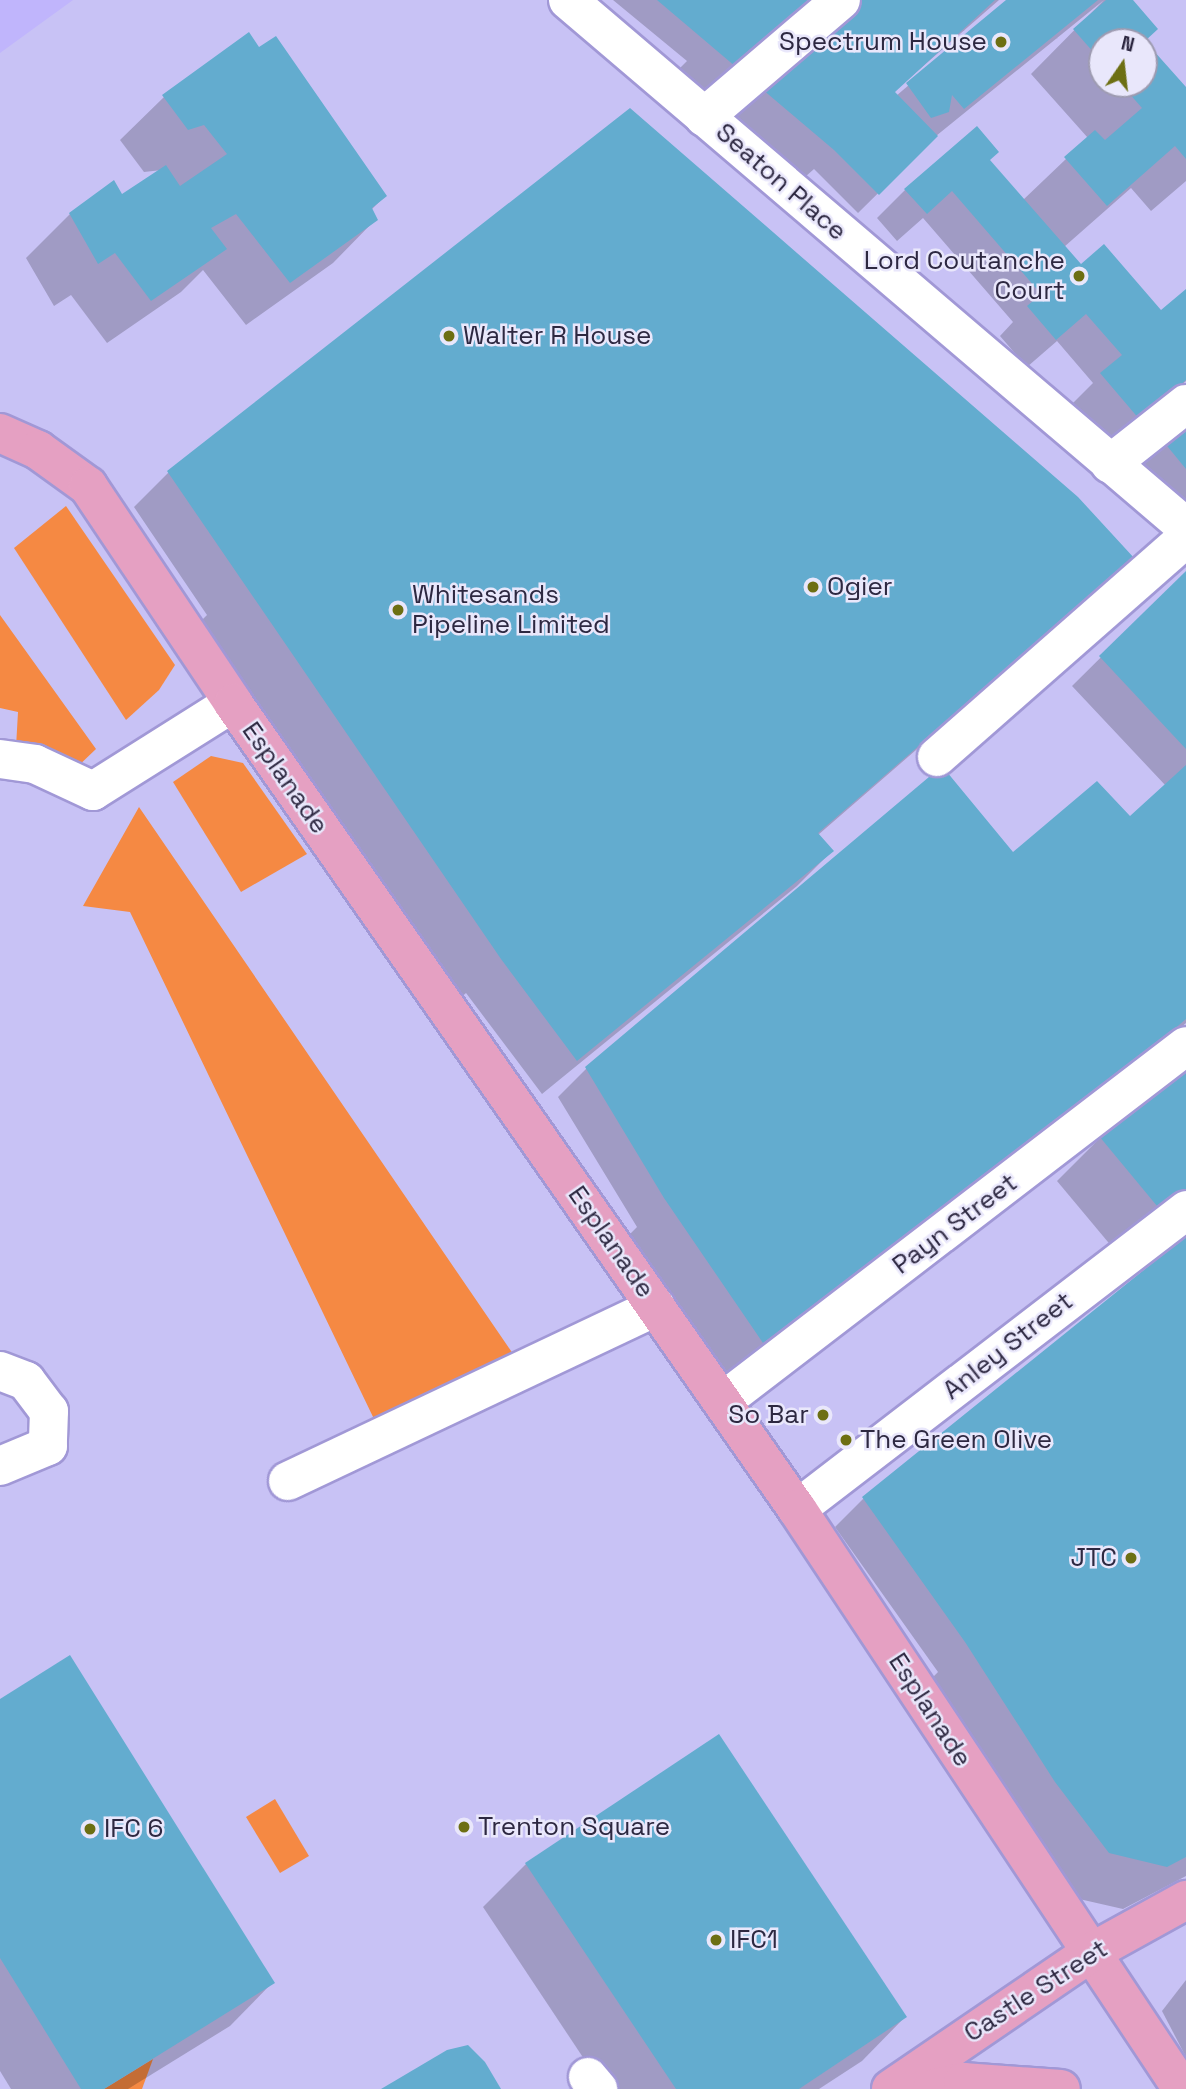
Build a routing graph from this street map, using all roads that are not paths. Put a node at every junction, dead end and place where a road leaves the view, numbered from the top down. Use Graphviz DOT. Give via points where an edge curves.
graph roads {
  1 [pos="568,0"];
  2 [pos="841,0"];
  3 [pos="704,117"];
  4 [pos="1186,404"];
  5 [pos="0,433"];
  6 [pos="1110,464"];
  7 [pos="1186,527"];
  8 [pos="1186,538"];
  9 [pos="233,703"];
  10 [pos="937,757"];
  11 [pos="0,759"];
  12 [pos="1186,1046"];
  13 [pos="1186,1210"];
  14 [pos="656,1307"];
  15 [pos="0,1371"];
  16 [pos="723,1401"];
  17 [pos="0,1466"];
  18 [pos="288,1481"];
  19 [pos="797,1509"];
  20 [pos="1186,1900"];
  21 [pos="1090,1953"];
  22 [pos="891,2089"];
  23 [pos="932,2089"];
  24 [pos="1061,2089"];
  25 [pos="1182,2089"];
  1 -- 3 [label="street, Seaton Place"];
  2 -- 3 [label="street"];
  3 -- 6 [label="street, Seaton Place"];
  4 -- 6 [label="street"];
  5 -- 9 [label="main road, Esplanade" via="38,450 88,486"];
  6 -- 7 [label="street, Seaton Place"];
  8 -- 10 [label="street"];
  9 -- 11 [label="street" via="93,791 35,764"];
  9 -- 14 [label="main road, Esplanade"];
  12 -- 16 [label="street, Payn Street"];
  13 -- 19 [label="street, Anley Street"];
  14 -- 16 [label="main road, Esplanade"];
  14 -- 18 [label="street"];
  15 -- 17 [label="street" via="26,1381 50,1411 48,1446"];
  16 -- 19 [label="main road, Esplanade"];
  19 -- 21 [label="main road, Esplanade"];
  20 -- 21 [label="main road, Castle Street"];
  21 -- 22 [label="main road, Castle Street"];
  21 -- 25 [label="main road, Esplanade"];
  23 -- 24 [label="main road" via="963,2082"];
}
